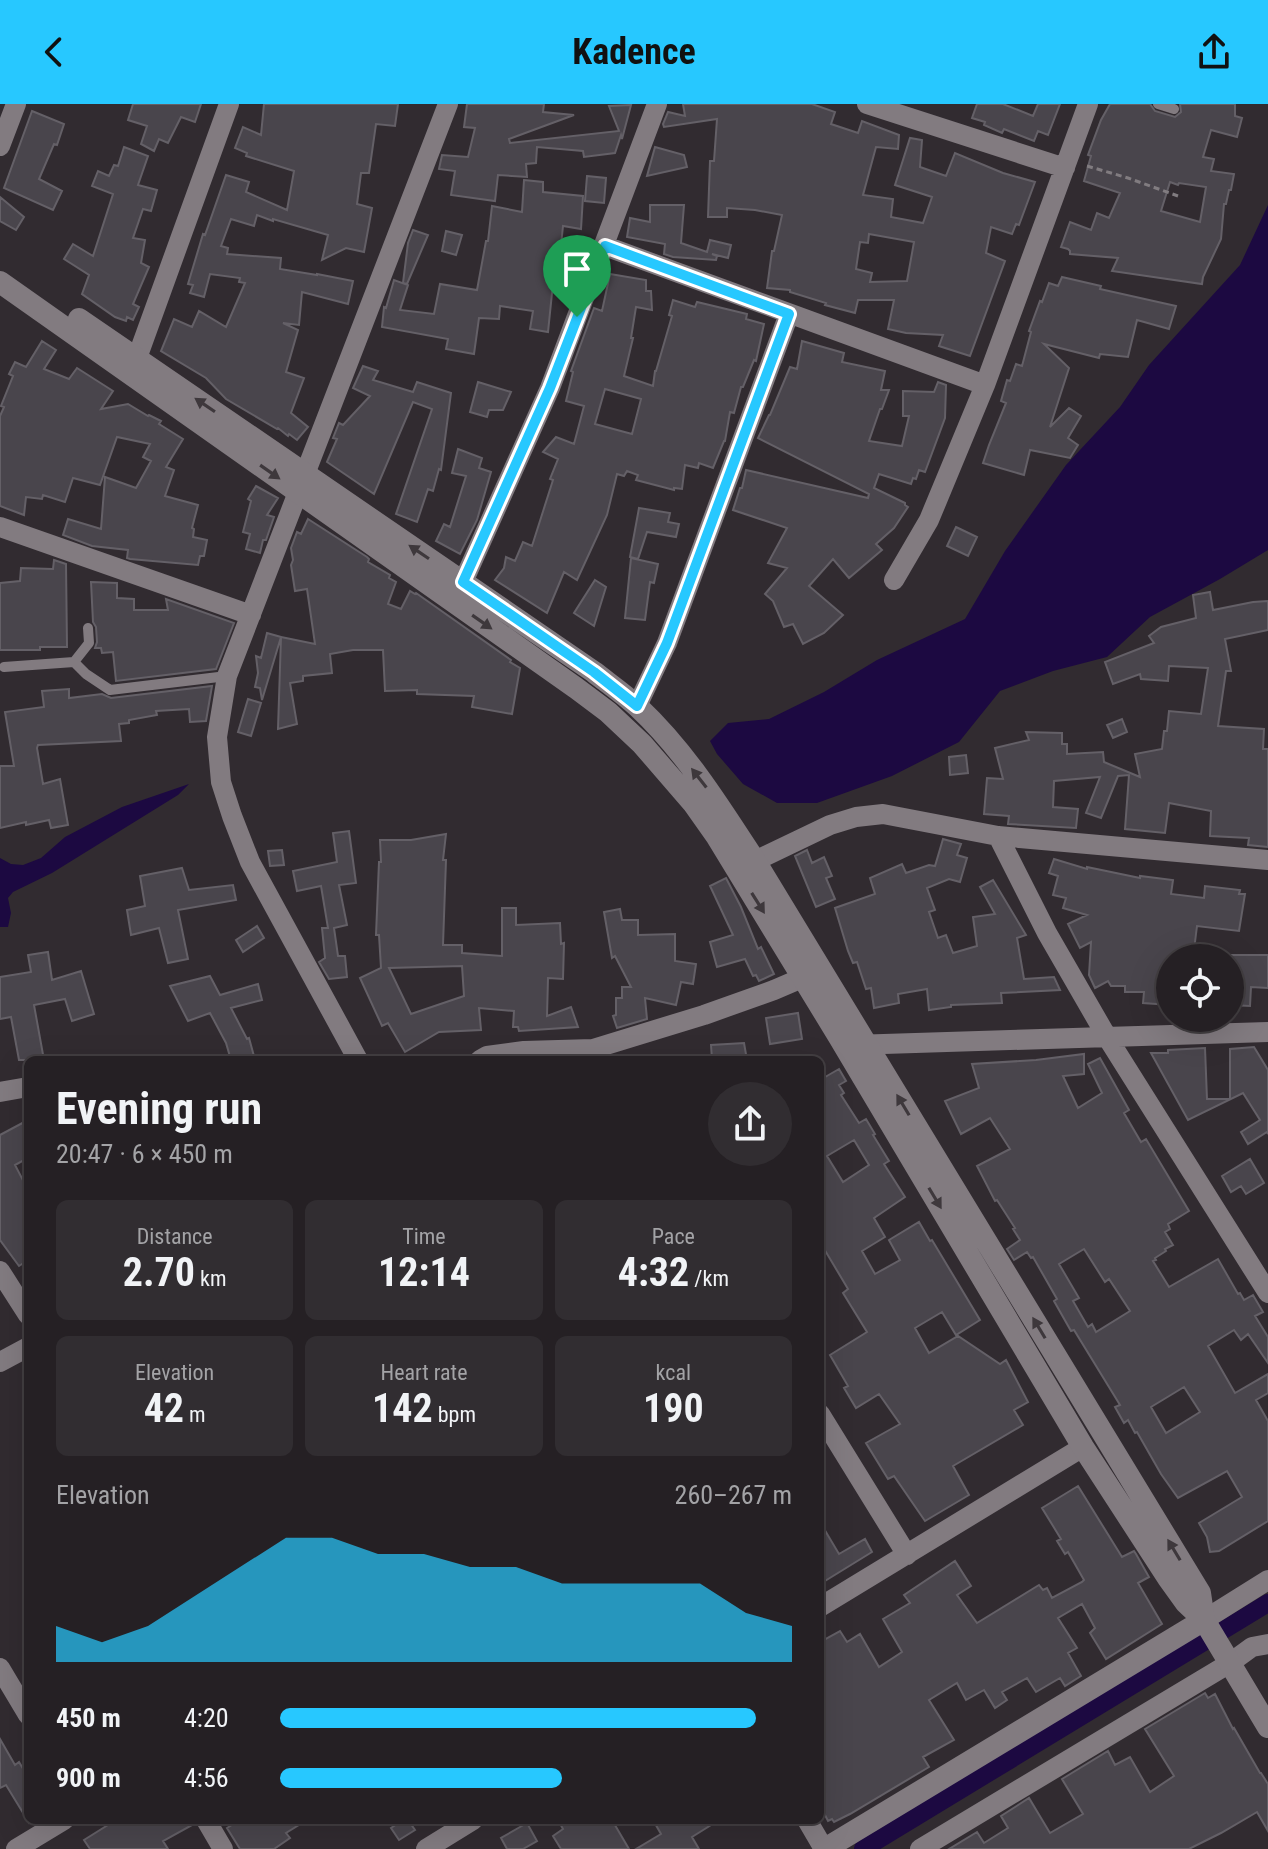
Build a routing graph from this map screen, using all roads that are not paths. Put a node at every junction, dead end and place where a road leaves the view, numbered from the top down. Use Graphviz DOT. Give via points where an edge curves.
graph roads {
  1 [pos="16,104"];
  2 [pos="229,104"];
  3 [pos="448,104"];
  4 [pos="657,104"];
  5 [pos="867,104"];
  6 [pos="1088,104"];
  7 [pos="1158,104"];
  8 [pos="1174,109"];
  9 [pos="0,146"];
  10 [pos="1067,164"];
  11 [pos="605,246"];
  12 [pos="0,266"];
  13 [pos="0,282"];
  14 [pos="789,314"];
  15 [pos="137,358"];
  16 [pos="985,385"];
  17 [pos="302,483"];
  18 [pos="0,527"];
  19 [pos="894,580"];
  20 [pos="463,582"];
  21 [pos="251,615"];
  22 [pos="88,628"];
  23 [pos="74,662"];
  24 [pos="4,667"];
  25 [pos="227,676"];
  26 [pos="637,706"];
  27 [pos="725,832"];
  28 [pos="998,836"];
  29 [pos="1268,860"];
  30 [pos="755,861"];
  31 [pos="811,973"];
  32 [pos="1268,1032"];
  33 [pos="1107,1037"];
  34 [pos="855,1045"];
  35 [pos="597,1054"];
  36 [pos="356,1056"];
  37 [pos="487,1056"];
  38 [pos="24,1088"];
  39 [pos="0,1092"];
  40 [pos="0,1271"];
  41 [pos="1268,1293"];
  42 [pos="24,1309"];
  43 [pos="24,1349"];
  44 [pos="0,1362"];
  45 [pos="824,1420"];
  46 [pos="1083,1447"];
  47 [pos="907,1555"];
  48 [pos="1268,1580"];
  49 [pos="824,1605"];
  50 [pos="1207,1624"];
  51 [pos="1268,1644"];
  52 [pos="1226,1656"];
  53 [pos="0,1668"];
  54 [pos="24,1708"];
  55 [pos="1268,1727"];
  56 [pos="57,1824"];
  57 [pos="208,1824"];
  58 [pos="467,1824"];
  59 [pos="809,1824"];
  60 [pos="16,1849"];
  61 [pos="223,1849"];
  62 [pos="426,1849"];
  63 [pos="824,1849"];
  64 [pos="920,1849"];
  1 -- 9 [label="street"];
  2 -- 15 [label="street"];
  3 -- 17 [label="street"];
  4 -- 11 [label="street"];
  5 -- 10 [label="street"];
  6 -- 10 [label="street"];
  7 -- 8 [label="lane"];
  10 -- 16 [label="street"];
  11 -- 14 [label="street"];
  11 -- 20 [label="street" via="550,388"];
  12 -- 15 [label="street"];
  13 -- 17 [label="street, one-way"];
  14 -- 16 [label="street"];
  14 -- 26 [label="street" via="667,643"];
  17 -- 15 [label="street, one-way"];
  16 -- 19 [label="street" via="929,520"];
  20 -- 17 [label="street, one-way"];
  17 -- 21 [label="street"];
  17 -- 27 [label="street, one-way" via="608,712"];
  18 -- 21 [label="street"];
  20 -- 26 [label="street"];
  21 -- 25 [label="street"];
  22 -- 23 [label="lane" via="89,643"];
  23 -- 24 [label="lane"];
  23 -- 25 [label="lane" via="110,690"];
  25 -- 36 [label="street" via="218,726 221,782 232,816 250,862"];
  27 -- 26 [label="street, one-way" via="711,794"];
  27 -- 30 [label="street"];
  27 -- 31 [label="street, one-way"];
  28 -- 29 [label="street"];
  28 -- 30 [label="street" via="883,814 830,825"];
  28 -- 33 [label="street"];
  30 -- 31 [label="street"];
  31 -- 34 [label="street"];
  31 -- 35 [label="street"];
  32 -- 33 [label="street"];
  33 -- 34 [label="street"];
  33 -- 41 [label="street"];
  34 -- 46 [label="street, one-way"];
  50 -- 34 [label="street, one-way" via="1200,1593"];
  35 -- 37 [label="street" via="524,1051"];
  38 -- 39 [label="street"];
  40 -- 42 [label="street"];
  43 -- 44 [label="street"];
  45 -- 47 [label="street"];
  46 -- 47 [label="street"];
  46 -- 50 [label="street" via="1177,1590"];
  47 -- 49 [label="street"];
  48 -- 50 [label="street"];
  50 -- 52 [label="street"];
  50 -- 63 [label="street"];
  51 -- 52 [label="street"];
  52 -- 55 [label="street"];
  52 -- 64 [label="street"];
  53 -- 54 [label="street"];
  56 -- 60 [label="street"];
  57 -- 61 [label="street"];
  58 -- 62 [label="street"];
  59 -- 63 [label="street"];
}
